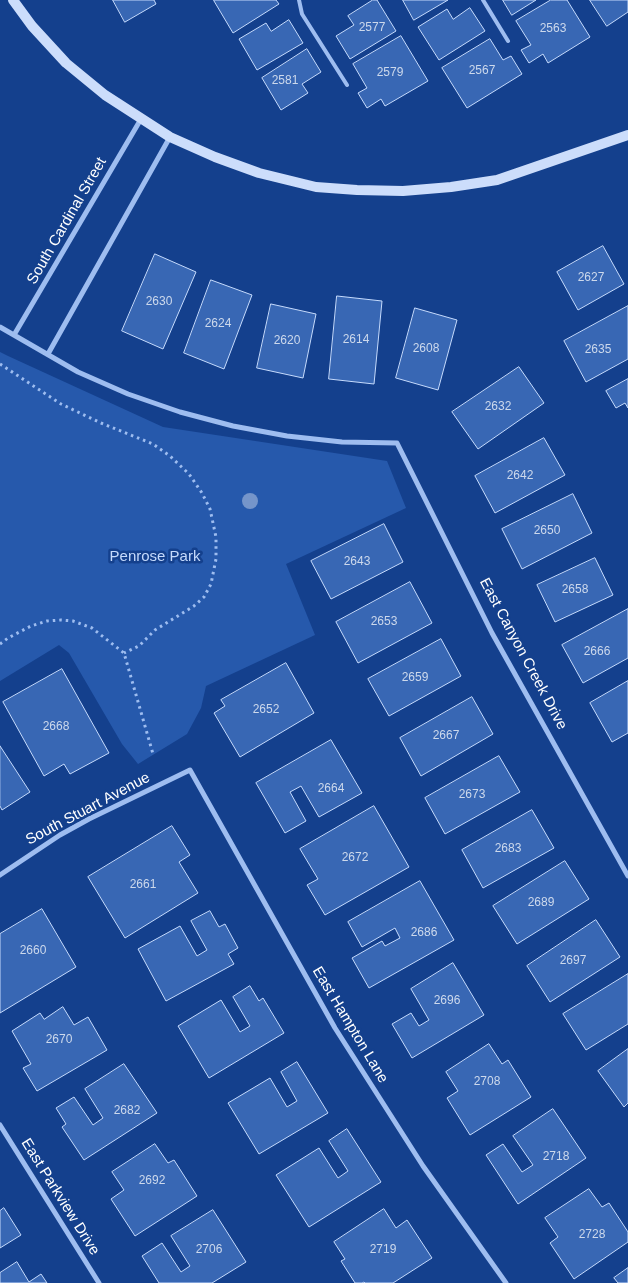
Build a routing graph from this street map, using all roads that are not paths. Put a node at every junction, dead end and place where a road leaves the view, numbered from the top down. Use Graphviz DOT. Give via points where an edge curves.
graph roads {
  1 [pos="13,0"];
  2 [pos="299,0"];
  3 [pos="483,0"];
  4 [pos="508,41"];
  5 [pos="347,85"];
  6 [pos="141,119"];
  7 [pos="628,135"];
  8 [pos="170,138"];
  9 [pos="0,327"];
  10 [pos="14,336"];
  11 [pos="48,354"];
  12 [pos="190,770"];
  13 [pos="0,875"];
  14 [pos="628,876"];
  15 [pos="0,1125"];
  16 [pos="99,1283"];
  17 [pos="506,1283"];
  1 -- 6 [label="street" via="66,64"];
  2 -- 5 [label="lane" via="302,14"];
  3 -- 4 [label="lane"];
  6 -- 8 [label="street"];
  6 -- 10 [label="street, South Cardinal Street"];
  7 -- 8 [label="street" via="497,180 403,191 316,187 259,173"];
  8 -- 11 [label="street"];
  9 -- 10 [label="street"];
  10 -- 11 [label="street"];
  11 -- 14 [label="street, East Canyon Creek Drive" via="78,372 128,394 233,426 342,442 397,443 492,633"];
  12 -- 13 [label="street, South Stuart Avenue" via="60,835"];
  12 -- 17 [label="street, East Hampton Lane" via="335,1028 423,1166"];
  15 -- 16 [label="street, East Parkview Drive"];
}
